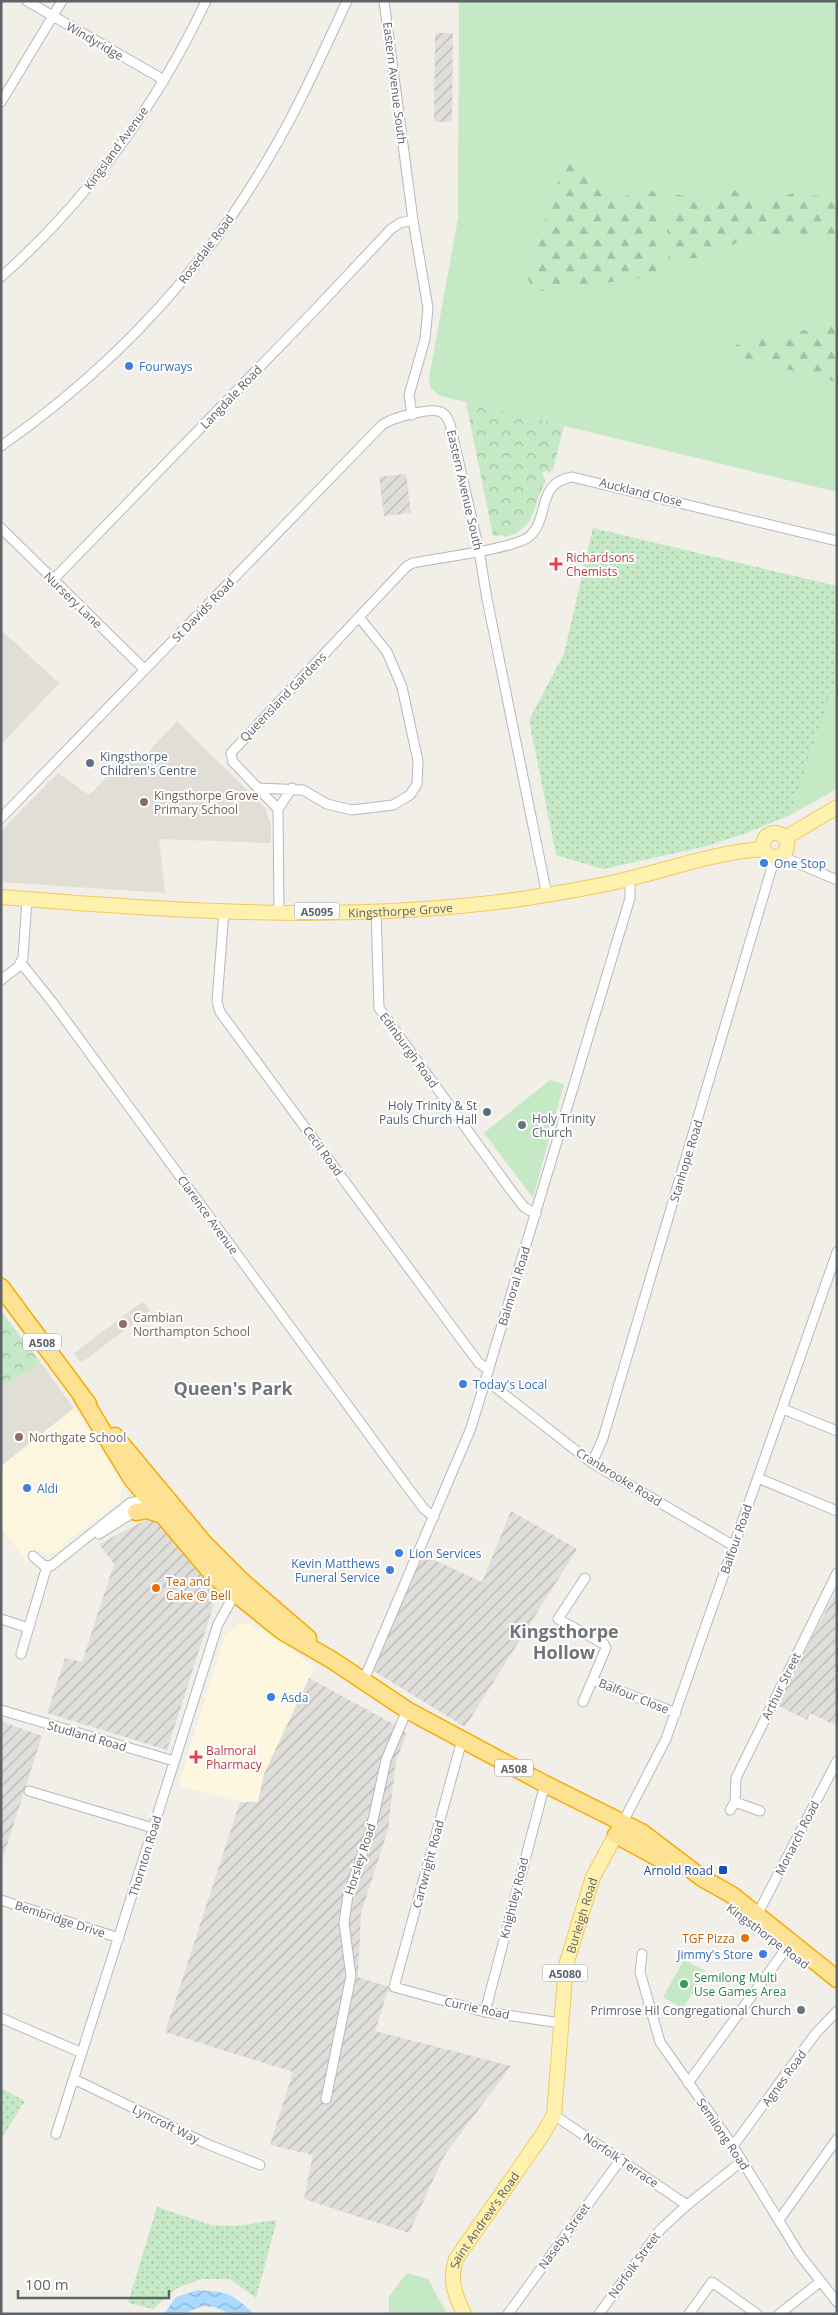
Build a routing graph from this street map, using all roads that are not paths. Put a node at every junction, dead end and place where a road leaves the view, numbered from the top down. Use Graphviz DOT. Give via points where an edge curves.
graph roads {
  1 [pos="27,1"];
  2 [pos="62,1"];
  3 [pos="206,1"];
  4 [pos="347,1"];
  5 [pos="384,1"];
  6 [pos="53,16"];
  7 [pos="164,80"];
  8 [pos="1,102"];
  9 [pos="413,220"];
  10 [pos="1,277"];
  11 [pos="412,415"];
  12 [pos="1,446"];
  13 [pos="1,528"];
  14 [pos="837,541"];
  15 [pos="479,550"];
  16 [pos="52,581"];
  17 [pos="359,617"];
  18 [pos="145,670"];
  19 [pos="258,788"];
  20 [pos="292,788"];
  21 [pos="837,807"];
  22 [pos="278,809"];
  23 [pos="1,818"];
  24 [pos="784,838"];
  25 [pos="764,849"];
  26 [pos="778,857"];
  27 [pos="630,878"];
  28 [pos="837,880"];
  29 [pos="547,894"];
  30 [pos="1,897"];
  31 [pos="27,899"];
  32 [pos="376,910"];
  33 [pos="224,911"];
  34 [pos="279,912"];
  35 [pos="21,963"];
  36 [pos="1,980"];
  37 [pos="536,1214"];
  38 [pos="837,1252"];
  39 [pos="1,1287"];
  40 [pos="489,1370"];
  41 [pos="486,1380"];
  42 [pos="783,1409"];
  43 [pos="837,1431"];
  44 [pos="592,1463"];
  45 [pos="137,1473"];
  46 [pos="758,1478"];
  47 [pos="149,1499"];
  48 [pos="133,1507"];
  49 [pos="167,1509"];
  50 [pos="837,1512"];
  51 [pos="434,1517"];
  52 [pos="734,1546"];
  53 [pos="33,1556"];
  54 [pos="47,1566"];
  55 [pos="837,1573"];
  56 [pos="585,1578"];
  57 [pos="239,1588"];
  58 [pos="1,1620"];
  59 [pos="29,1628"];
  60 [pos="21,1654"];
  61 [pos="593,1680"];
  62 [pos="363,1682"];
  63 [pos="583,1702"];
  64 [pos="1,1710"];
  65 [pos="407,1710"];
  66 [pos="676,1713"];
  67 [pos="462,1740"];
  68 [pos="174,1761"];
  69 [pos="837,1761"];
  70 [pos="545,1784"];
  71 [pos="29,1791"];
  72 [pos="760,1812"];
  73 [pos="153,1828"];
  74 [pos="619,1828"];
  75 [pos="702,1878"];
  76 [pos="1,1900"];
  77 [pos="757,1915"];
  78 [pos="119,1938"];
  79 [pos="788,1945"];
  80 [pos="642,1954"];
  81 [pos="837,1979"];
  82 [pos="394,1987"];
  83 [pos="837,1990"];
  84 [pos="837,2011"];
  85 [pos="485,2012"];
  86 [pos="1,2018"];
  87 [pos="560,2023"];
  88 [pos="82,2053"];
  89 [pos="74,2080"];
  90 [pos="688,2083"];
  91 [pos="326,2099"];
  92 [pos="554,2115"];
  93 [pos="56,2134"];
  94 [pos="544,2134"];
  95 [pos="837,2139"];
  96 [pos="733,2146"];
  97 [pos="621,2159"];
  98 [pos="742,2161"];
  99 [pos="260,2165"];
  100 [pos="687,2205"];
  101 [pos="779,2220"];
  102 [pos="820,2282"];
  103 [pos="837,2302"];
  104 [pos="464,2314"];
  105 [pos="508,2314"];
  106 [pos="599,2314"];
  107 [pos="689,2314"];
  108 [pos="757,2314"];
  109 [pos="779,2314"];
  1 -- 6 [label="street, Windyridge"];
  2 -- 6 [label="street"];
  3 -- 7 [label="street, Kingsland Avenue"];
  4 -- 12 [label="street, Rosedale Road" via="309,85 268,159 192,270 105,364"];
  5 -- 9 [label="street, Eastern Avenue South"];
  6 -- 7 [label="street, Windyridge"];
  6 -- 8 [label="street"];
  7 -- 10 [label="street, Kingsland Avenue" via="70,210"];
  9 -- 11 [label="street, Eastern Avenue South" via="428,298 428,325 410,395"];
  9 -- 16 [label="street, Langdale Road" via="391,229"];
  11 -- 15 [label="street, Eastern Avenue South" via="437,411 448,419"];
  11 -- 18 [label="street, St Davids Road" via="393,418 380,426"];
  13 -- 16 [label="street, Nursery Lane"];
  14 -- 15 [label="street, Auckland Close" via="572,477 558,481 550,490 538,525 527,538"];
  15 -- 17 [label="street, Queensland Gardens" via="407,566"];
  15 -- 29 [label="street, Eastern Avenue South"];
  16 -- 18 [label="street, Nursery Lane"];
  17 -- 19 [label="street, Queensland Gardens" via="230,753 233,762"];
  17 -- 20 [label="street" via="387,652 402,687 418,761 417,784 410,794 393,805 352,810 339,809 303,790"];
  18 -- 23 [label="street, St Davids Road"];
  19 -- 20 [label="street"];
  19 -- 22 [label="street, Queensland Gardens"];
  20 -- 22 [label="street"];
  21 -- 24 [label="main road"];
  22 -- 34 [label="street"];
  24 -- 25 [label="main road" via="775,834 769,836 764,842"];
  24 -- 26 [label="main road" via="787,847"];
  25 -- 26 [label="main road" via="768,855"];
  25 -- 27 [label="main road, Kingsthorpe Grove / A5095" via="736,850"];
  26 -- 28 [label="street"];
  26 -- 44 [label="street, Stanhope Road"];
  27 -- 29 [label="main road, Kingsthorpe Grove / A5095"];
  27 -- 37 [label="street, Balmoral Road" via="630,898"];
  29 -- 32 [label="main road, Kingsthorpe Grove / A5095" via="463,906"];
  30 -- 31 [label="main road, Kingsthorpe Grove / A5095"];
  31 -- 33 [label="main road, Kingsthorpe Grove / A5095"];
  31 -- 35 [label="street"];
  32 -- 34 [label="main road, Kingsthorpe Grove / A5095"];
  32 -- 37 [label="street, Edinburgh Road" via="379,1008 510,1189 524,1207"];
  33 -- 34 [label="main road, Kingsthorpe Grove / A5095"];
  33 -- 40 [label="street, Cecil Road" via="217,1002 220,1012 479,1363"];
  35 -- 36 [label="street"];
  35 -- 51 [label="street, Clarence Avenue" via="410,1491"];
  37 -- 40 [label="street, Balmoral Road"];
  38 -- 42 [label="street, Balfour Road"];
  39 -- 45 [label="highway, A508"];
  40 -- 41 [label="street, Balmoral Road"];
  41 -- 44 [label="street, Cranbrooke Road"];
  41 -- 51 [label="street, Balmoral Road" via="471,1428"];
  42 -- 43 [label="street"];
  42 -- 46 [label="street, Balfour Road"];
  44 -- 52 [label="street, Cranbrooke Road"];
  45 -- 47 [label="highway" via="152,1493"];
  45 -- 48 [label="highway"];
  45 -- 49 [label="highway, A508"];
  46 -- 50 [label="street"];
  46 -- 52 [label="street, Balfour Road"];
  47 -- 48 [label="street"];
  47 -- 49 [label="highway, A508"];
  48 -- 49 [label="highway"];
  48 -- 54 [label="street" via="55,1564"];
  49 -- 57 [label="highway, A508" via="185,1521 192,1534"];
  49 -- 57 [label="highway, A508" via="215,1576"];
  51 -- 62 [label="street, Balmoral Road"];
  52 -- 66 [label="street, Balfour Road"];
  53 -- 54 [label="street"];
  54 -- 59 [label="street"];
  55 -- 72 [label="street, Arthur Street" via="736,1778 732,1806"];
  56 -- 61 [label="street" via="558,1619 604,1644 606,1648"];
  57 -- 62 [label="highway, A508" via="282,1631"];
  57 -- 68 [label="street, Thornton Road" via="218,1624"];
  58 -- 59 [label="street"];
  59 -- 60 [label="street"];
  61 -- 63 [label="street"];
  61 -- 66 [label="street, Balfour Close"];
  62 -- 65 [label="highway, A508"];
  64 -- 68 [label="street, Studland Road"];
  65 -- 67 [label="highway, A508"];
  65 -- 91 [label="street, Horsley Road" via="386,1760 371,1829 348,1895 344,1922 351,1976"];
  66 -- 74 [label="street, Balfour Road" via="658,1757"];
  67 -- 70 [label="highway, A508"];
  67 -- 82 [label="street, Cartwright Road"];
  68 -- 73 [label="street, Thornton Road"];
  69 -- 77 [label="street, Monarch Road"];
  70 -- 74 [label="highway, A508"];
  70 -- 85 [label="street, Knightley Road"];
  71 -- 73 [label="street"];
  73 -- 78 [label="street, Thornton Road"];
  74 -- 75 [label="highway, Kingsthorpe Road / A508" via="643,1834"];
  74 -- 87 [label="main road, Burleigh Road / A5080" via="593,1878 566,1966"];
  75 -- 77 [label="highway, Kingsthorpe Road / A508" via="732,1895"];
  75 -- 79 [label="highway, Kingsthorpe Road / A508" via="723,1903"];
  76 -- 78 [label="street, Bembridge Drive"];
  77 -- 79 [label="highway, Kingsthorpe Road / A508"];
  78 -- 88 [label="street, Thornton Road"];
  79 -- 81 [label="highway, Kingsthorpe Road / A508"];
  79 -- 83 [label="highway, Kingsthorpe Road / A508"];
  79 -- 90 [label="street"];
  80 -- 90 [label="street, Semilong Road" via="640,1972 660,2042"];
  82 -- 85 [label="street, Currie Road"];
  84 -- 96 [label="street, Agnes Road" via="816,2033"];
  85 -- 87 [label="street, Currie Road"];
  86 -- 88 [label="street"];
  87 -- 92 [label="main road, Burleigh Road / A5080"];
  88 -- 89 [label="street, Thornton Road"];
  89 -- 93 [label="street, Thornton Road"];
  89 -- 99 [label="street, Lyncroft Way" via="207,2144"];
  90 -- 96 [label="street, Semilong Road"];
  92 -- 94 [label="main road, Burleigh Road / A5080"];
  92 -- 97 [label="street, Norfolk Terrace"];
  94 -- 104 [label="main road, Saint Andrew's Road / A5080" via="456,2259 453,2290"];
  95 -- 101 [label="street"];
  96 -- 98 [label="street, Semilong Road"];
  97 -- 100 [label="street, Norfolk Terrace"];
  97 -- 105 [label="street, Naseby Street"];
  98 -- 100 [label="street, Norfolk Street"];
  98 -- 101 [label="street, Semilong Road"];
  100 -- 106 [label="street, Norfolk Street" via="660,2230"];
  101 -- 102 [label="street, Semilong Road"];
  102 -- 103 [label="street, Semilong Road"];
  102 -- 109 [label="street"];
  107 -- 108 [label="street" via="712,2282"];
}
